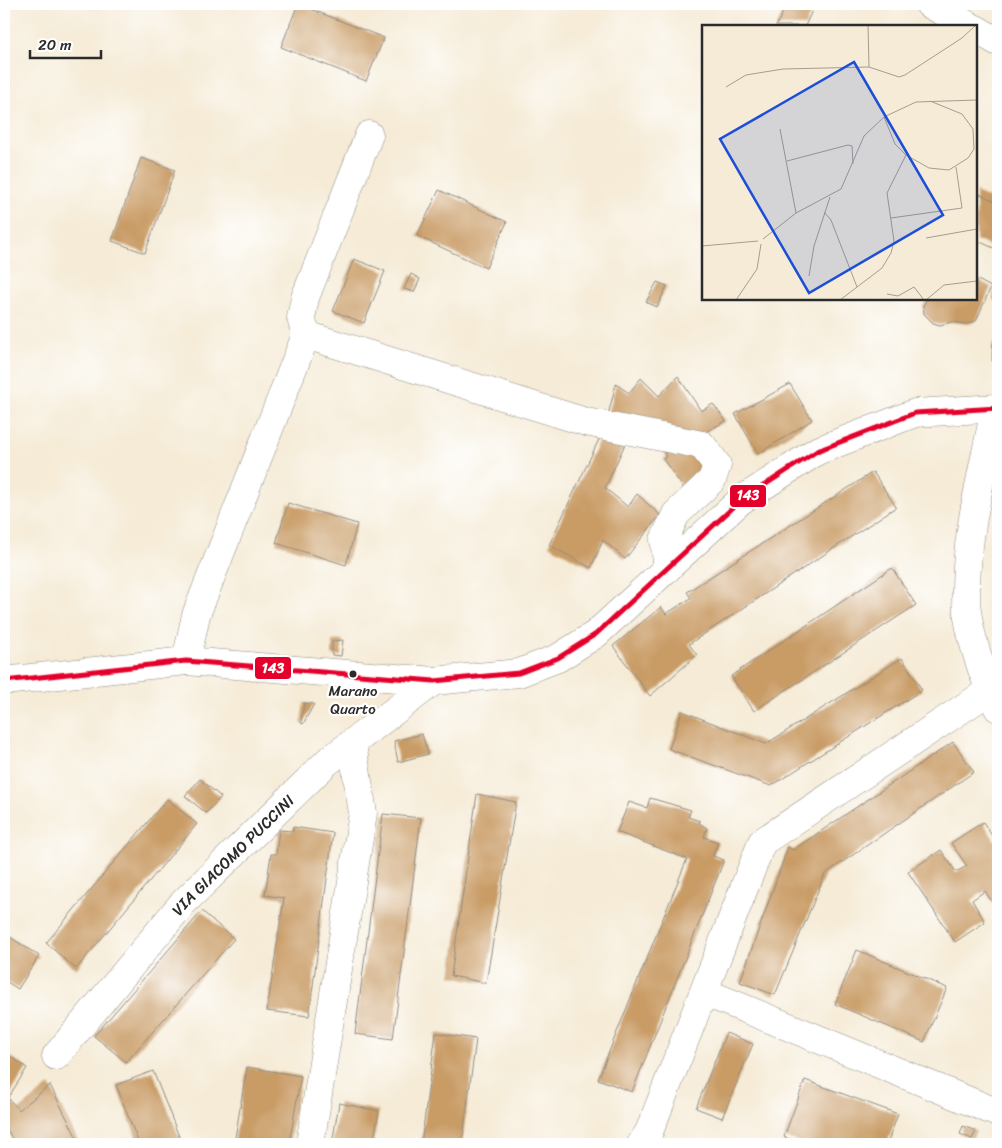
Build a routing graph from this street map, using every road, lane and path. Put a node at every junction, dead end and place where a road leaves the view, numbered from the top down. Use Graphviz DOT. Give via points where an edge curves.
graph roads {
  1 [pos="929,4"];
  2 [pos="968,25"];
  3 [pos="977,30"];
  4 [pos="998,42"];
  5 [pos="369,134"];
  6 [pos="306,335"];
  7 [pos="997,408"];
  8 [pos="668,568"];
  9 [pos="186,661"];
  10 [pos="4,680"];
  11 [pos="434,681"];
  12 [pos="994,699"];
  13 [pos="352,744"];
  14 [pos="704,992"];
  15 [pos="56,1056"];
  16 [pos="998,1113"];
  17 [pos="310,1144"];
  18 [pos="641,1144"];
  1 -- 2 [label="street"];
  3 -- 4 [label="street"];
  5 -- 6 [label="street" via="304,298 302,318"];
  6 -- 8 [label="street" via="586,422 702,445 717,465 712,480 676,514 664,540"];
  6 -- 9 [label="street" via="196,615"];
  7 -- 8 [label="street" via="915,413 817,451 740,501"];
  7 -- 12 [label="street" via="968,546 966,594 973,639"];
  8 -- 11 [label="street" via="596,634 558,658 519,673"];
  9 -- 10 [label="street"];
  9 -- 11 [label="street"];
  11 -- 13 [label="street, VIA GIACOMO PUCCINI"];
  12 -- 14 [label="street" via="762,842"];
  13 -- 15 [label="street, VIA GIACOMO PUCCINI" via="327,762 182,904"];
  13 -- 17 [label="street" via="363,813"];
  14 -- 16 [label="street"];
  14 -- 18 [label="street" via="649,1132"];
}
